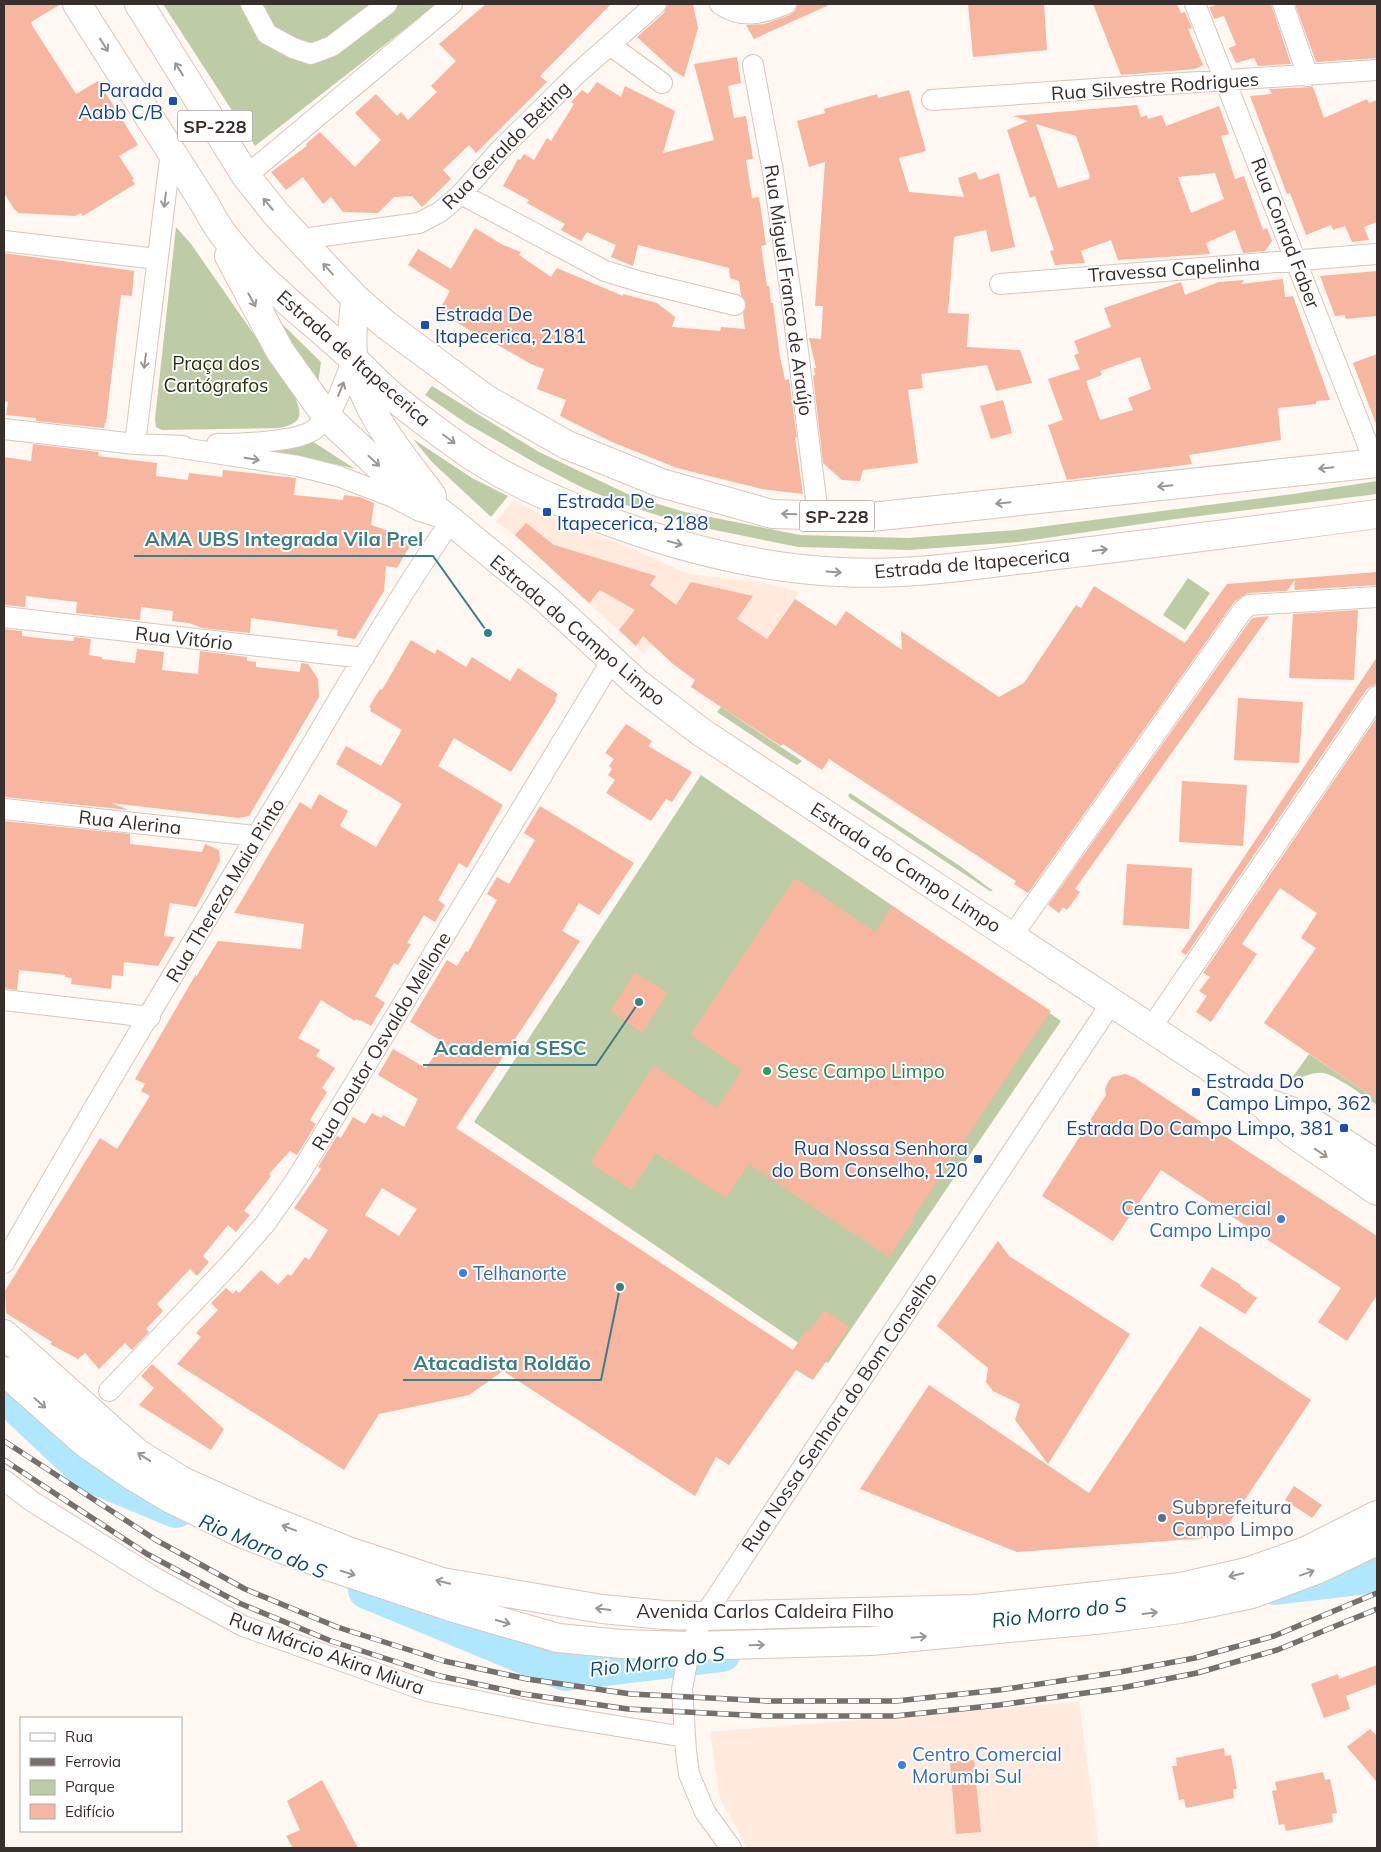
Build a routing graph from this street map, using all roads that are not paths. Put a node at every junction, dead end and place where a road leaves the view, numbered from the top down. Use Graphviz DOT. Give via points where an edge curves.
graph roads {
  1 [pos="78,4"];
  2 [pos="139,4"];
  3 [pos="251,4"];
  4 [pos="387,4"];
  5 [pos="452,4"];
  6 [pos="656,4"];
  7 [pos="720,4"];
  8 [pos="786,4"];
  9 [pos="1195,4"];
  10 [pos="1283,4"];
  11 [pos="610,45"];
  12 [pos="753,65"];
  13 [pos="1377,70"];
  14 [pos="1308,76"];
  15 [pos="662,82"];
  16 [pos="1226,82"];
  17 [pos="932,100"];
  18 [pos="170,151"];
  19 [pos="246,176"];
  20 [pos="461,194"];
  21 [pos="215,225"];
  22 [pos="302,239"];
  23 [pos="4,241"];
  24 [pos="1377,254"];
  25 [pos="156,259"];
  26 [pos="1296,260"];
  27 [pos="1000,284"];
  28 [pos="355,298"];
  29 [pos="735,305"];
  30 [pos="353,359"];
  31 [pos="327,417"];
  32 [pos="4,429"];
  33 [pos="135,444"];
  34 [pos="169,446"];
  35 [pos="1376,463"];
  36 [pos="1377,514"];
  37 [pos="818,516"];
  38 [pos="450,521"];
  39 [pos="1377,597"];
  40 [pos="4,617"];
  41 [pos="364,658"];
  42 [pos="612,660"];
  43 [pos="1377,696"];
  44 [pos="4,809"];
  45 [pos="256,836"];
  46 [pos="1012,936"];
  47 [pos="4,1000"];
  48 [pos="1112,1002"];
  49 [pos="150,1017"];
  50 [pos="1151,1028"];
  51 [pos="1258,1099"];
  52 [pos="1377,1164"];
  53 [pos="1377,1190"];
  54 [pos="4,1263"];
  55 [pos="4,1334"];
  56 [pos="4,1370"];
  57 [pos="109,1391"];
  58 [pos="4,1480"];
  59 [pos="1377,1515"];
  60 [pos="1377,1541"];
  61 [pos="704,1616"];
  62 [pos="690,1646"];
  63 [pos="685,1737"];
  64 [pos="731,1848"];
  1 -- 18 [label="main road, Estrada de Itapecerica / SP-228, one-way"];
  19 -- 2 [label="main road, SP-228, one-way"];
  3 -- 4 [label="street" via="267,34 311,54 332,46"];
  5 -- 19 [label="street"];
  6 -- 11 [label="street, Rua Geraldo Beting"];
  7 -- 8 [label="street" via="727,9 760,14"];
  9 -- 16 [label="street, Rua Conrad Faber"];
  10 -- 14 [label="street"];
  11 -- 15 [label="street"];
  11 -- 20 [label="street, Rua Geraldo Beting" via="579,72"];
  12 -- 37 [label="street, Rua Miguel Franco de Araújo" via="792,302"];
  13 -- 14 [label="street, Rua Silvestre Rodrigues"];
  14 -- 16 [label="street, Rua Silvestre Rodrigues"];
  16 -- 17 [label="street, Rua Silvestre Rodrigues"];
  16 -- 26 [label="street, Rua Conrad Faber"];
  18 -- 21 [label="main road, Estrada de Itapecerica / SP-228"];
  18 -- 25 [label="street, one-way"];
  22 -- 19 [label="main road, SP-228, one-way"];
  20 -- 22 [label="street, Rua Geraldo Beting" via="440,212 419,223"];
  20 -- 29 [label="street" via="606,271"];
  21 -- 30 [label="main road, Estrada de Itapecerica / SP-228" via="250,267"];
  21 -- 31 [label="main road, Estrada do Campo Limpo, one-way" via="280,351"];
  28 -- 22 [label="main road, SP-228, one-way"];
  23 -- 25 [label="street"];
  24 -- 26 [label="street, Travessa Capelinha"];
  25 -- 33 [label="street, one-way"];
  26 -- 27 [label="street, Travessa Capelinha"];
  26 -- 35 [label="street, Rua Conrad Faber"];
  28 -- 30 [label="main road, Estrada do Campo Limpo"];
  37 -- 28 [label="main road, SP-228, one-way" via="772,514 723,501 661,483 567,446 486,399"];
  31 -- 30 [label="street, one-way"];
  30 -- 36 [label="main road, Estrada de Itapecerica / SP-228, one-way" via="396,399 468,453 542,494 639,534 749,562 840,572 907,573"];
  30 -- 38 [label="main road, Estrada do Campo Limpo" via="368,402 384,432"];
  31 -- 34 [label="street" via="310,433 294,437 246,443"];
  31 -- 38 [label="main road, Estrada do Campo Limpo, one-way" via="382,468"];
  32 -- 33 [label="street"];
  33 -- 34 [label="street"];
  34 -- 38 [label="street, one-way" via="298,466 338,476 420,512"];
  35 -- 37 [label="main road, SP-228, one-way" via="872,517"];
  38 -- 41 [label="street, Rua Thereza Maia Pinto"];
  38 -- 42 [label="main road, Estrada do Campo Limpo" via="547,600"];
  39 -- 46 [label="street" via="1249,605 1243,610"];
  40 -- 41 [label="street, Rua Vitório"];
  41 -- 45 [label="street, Rua Thereza Maia Pinto"];
  42 -- 46 [label="main road, Estrada do Campo Limpo" via="701,732"];
  42 -- 57 [label="street, Rua Doutor Osvaldo Mellone" via="296,1180 265,1224 231,1263"];
  43 -- 50 [label="street"];
  44 -- 45 [label="street, Rua Alerina"];
  45 -- 49 [label="street, Rua Thereza Maia Pinto"];
  46 -- 48 [label="main road, Estrada do Campo Limpo"];
  47 -- 49 [label="street"];
  48 -- 50 [label="main road, Estrada do Campo Limpo"];
  48 -- 61 [label="street, Rua Nossa Senhora do Bom Conselho"];
  49 -- 54 [label="street, Rua Thereza Maia Pinto"];
  50 -- 51 [label="main road, Estrada do Campo Limpo"];
  51 -- 52 [label="main road" via="1299,1114"];
  51 -- 53 [label="main road, Estrada do Campo Limpo, one-way" via="1291,1132"];
  61 -- 55 [label="main road, Avenida Carlos Caldeira Filho, one-way" via="602,1609 442,1582 348,1551 255,1514 182,1481 137,1453"];
  56 -- 62 [label="main road, Avenida Carlos Caldeira Filho, one-way" via="84,1442 130,1475 243,1534 343,1572 558,1638"];
  58 -- 63 [label="street, Rua Márcio Akira Miura" via="33,1502 157,1579 243,1626 427,1691"];
  59 -- 61 [label="main road, Avenida Carlos Caldeira Filho, one-way" via="1306,1551 1247,1572 1180,1587 974,1609"];
  62 -- 60 [label="main road, Avenida Carlos Caldeira Filho, one-way" via="871,1641 1180,1609 1252,1594 1316,1570"];
  61 -- 62 [label="street, Rua Nossa Senhora do Bom Conselho"];
  62 -- 63 [label="street, Rua Nossa Senhora do Bom Conselho" via="682,1689"];
  63 -- 64 [label="street, Rua Nossa Senhora do Bom Conselho" via="689,1774 705,1812"];
}
